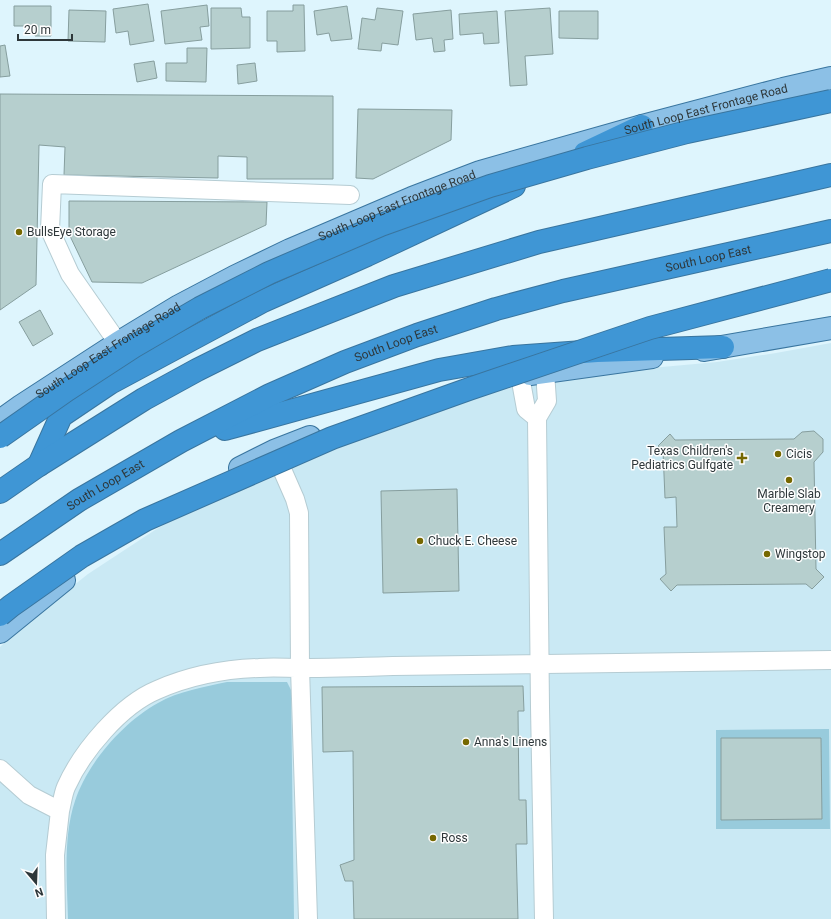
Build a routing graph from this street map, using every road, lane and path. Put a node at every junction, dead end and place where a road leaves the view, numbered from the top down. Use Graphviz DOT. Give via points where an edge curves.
graph roads {
  1 [pos="830,79"];
  2 [pos="831,101"];
  3 [pos="642,126"];
  4 [pos="821,178"];
  5 [pos="350,195"];
  6 [pos="822,233"];
  7 [pos="831,280"];
  8 [pos="831,328"];
  9 [pos="118,343"];
  10 [pos="723,347"];
  11 [pos="545,372"];
  12 [pos="520,376"];
  13 [pos="537,418"];
  14 [pos="0,421"];
  15 [pos="0,437"];
  16 [pos="181,441"];
  17 [pos="274,451"];
  18 [pos="38,465"];
  19 [pos="0,492"];
  20 [pos="0,554"];
  21 [pos="0,615"];
  22 [pos="0,632"];
  23 [pos="831,660"];
  24 [pos="539,663"];
  25 [pos="300,668"];
  26 [pos="0,769"];
  27 [pos="60,811"];
  28 [pos="56,919"];
  29 [pos="308,919"];
  30 [pos="544,919"];
  1 -- 3 [label="main road, South Loop East Frontage Road"];
  2 -- 15 [label="highway, bridge" via="686,132 587,158 490,186 381,225 269,273 200,308 133,347"];
  3 -- 9 [label="main road, South Loop East Frontage Road" via="480,172 405,201 234,277"];
  3 -- 18 [label="highway" via="374,252 263,301 110,383 61,416"];
  4 -- 18 [label="highway" via="539,242 394,286 257,340 197,370 144,399"];
  5 -- 9 [label="lane" via="52,184 50,230 70,274"];
  6 -- 16 [label="highway, South Loop East" via="563,291 417,335 345,362 277,392"];
  7 -- 21 [label="highway, bridge" via="650,328 332,438 145,520 82,556"];
  8 -- 10 [label="main road"];
  9 -- 14 [label="main road, South Loop East Frontage Road"];
  10 -- 11 [label="main road"];
  10 -- 16 [label="highway" via="597,351 513,358 446,369"];
  11 -- 12 [label="main road"];
  11 -- 13 [label="lane" via="547,401"];
  12 -- 13 [label="lane" via="526,409"];
  12 -- 17 [label="main road" via="460,389 393,409"];
  13 -- 24 [label="lane"];
  16 -- 20 [label="highway, South Loop East" via="79,500"];
  17 -- 22 [label="main road" via="202,488 125,535"];
  17 -- 25 [label="lane" via="299,513"];
  18 -- 19 [label="highway"];
  23 -- 24 [label="lane"];
  24 -- 25 [label="lane"];
  24 -- 30 [label="lane"];
  25 -- 27 [label="lane" via="214,672 148,694 116,718 86,754 74,770 65,789"];
  25 -- 29 [label="lane"];
  26 -- 27 [label="lane" via="29,795"];
  27 -- 28 [label="lane" via="55,855"];
}
